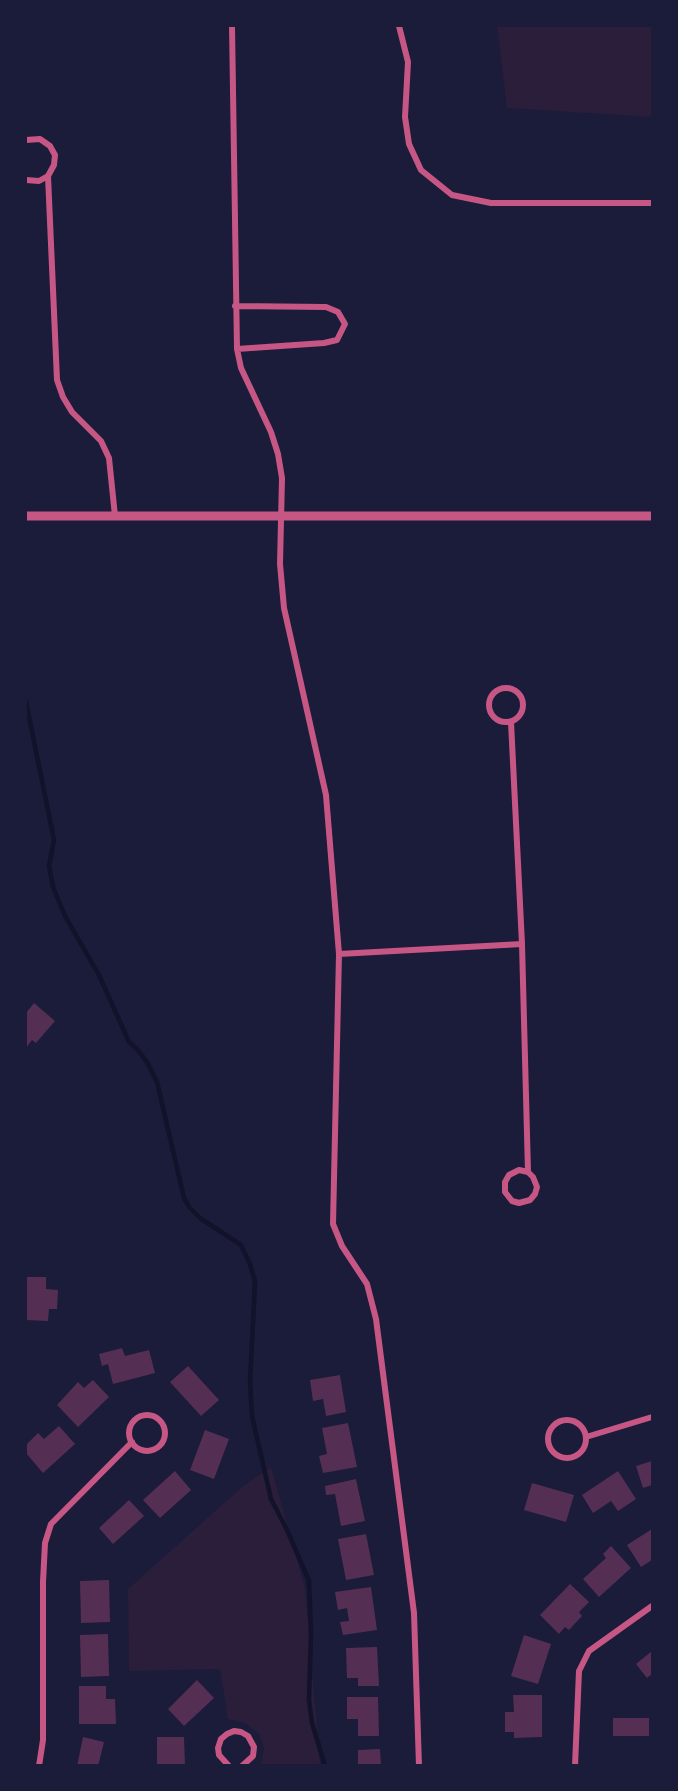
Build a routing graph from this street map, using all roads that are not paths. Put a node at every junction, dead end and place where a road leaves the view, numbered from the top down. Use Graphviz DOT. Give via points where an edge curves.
graph roads {
  1 [pos="232,26"];
  2 [pos="399,26"];
  3 [pos="26,140"];
  4 [pos="48,176"];
  5 [pos="26,180"];
  6 [pos="652,203"];
  7 [pos="235,306"];
  8 [pos="237,349"];
  9 [pos="26,516"];
  10 [pos="115,516"];
  11 [pos="281,516"];
  12 [pos="652,516"];
  13 [pos="511,722"];
  14 [pos="522,944"];
  15 [pos="339,954"];
  16 [pos="528,1172"];
  17 [pos="652,1417"];
  18 [pos="586,1437"];
  19 [pos="132,1442"];
  20 [pos="652,1606"];
  21 [pos="227,1765"];
  22 [pos="39,1766"];
  23 [pos="242,1766"];
  24 [pos="419,1766"];
  25 [pos="575,1766"];
  1 -- 7 [label="street"];
  2 -- 6 [label="street" via="408,62 405,117 409,144 421,170 452,195 492,203"];
  3 -- 4 [label="street" via="40,139 50,146 55,155"];
  4 -- 5 [label="street" via="39,181"];
  4 -- 10 [label="street" via="57,380 72,412 101,441 109,458"];
  7 -- 8 [label="street"];
  7 -- 8 [label="street" via="326,307 338,312 345,324 337,340"];
  8 -- 11 [label="street" via="241,368 278,454"];
  9 -- 10 [label="street"];
  10 -- 11 [label="street"];
  11 -- 12 [label="street"];
  11 -- 15 [label="street" via="284,608 326,795"];
  13 -- 13 [label="street" via="522,713 523,701 512,688 502,688 491,695 488,706 497,720"];
  13 -- 14 [label="street"];
  14 -- 15 [label="street"];
  14 -- 16 [label="street"];
  15 -- 24 [label="street" via="333,1224 342,1246 367,1284 376,1318 414,1613"];
  16 -- 16 [label="street" via="519,1170 505,1182 505,1192 512,1201 525,1202 535,1194 536,1181"];
  17 -- 18 [label="street"];
  18 -- 18 [label="street" via="580,1425 568,1420 555,1424 549,1434 550,1448 558,1456 570,1458 582,1452"];
  19 -- 19 [label="street" via="141,1450 158,1447 164,1436 163,1424 154,1416 138,1417 130,1426"];
  19 -- 22 [label="street" via="51,1524 45,1543 43,1740"];
  20 -- 25 [label="street" via="589,1651 579,1671"];
  21 -- 23 [label="street" via="219,1755 221,1739 242,1732 254,1747 253,1756"];
}
